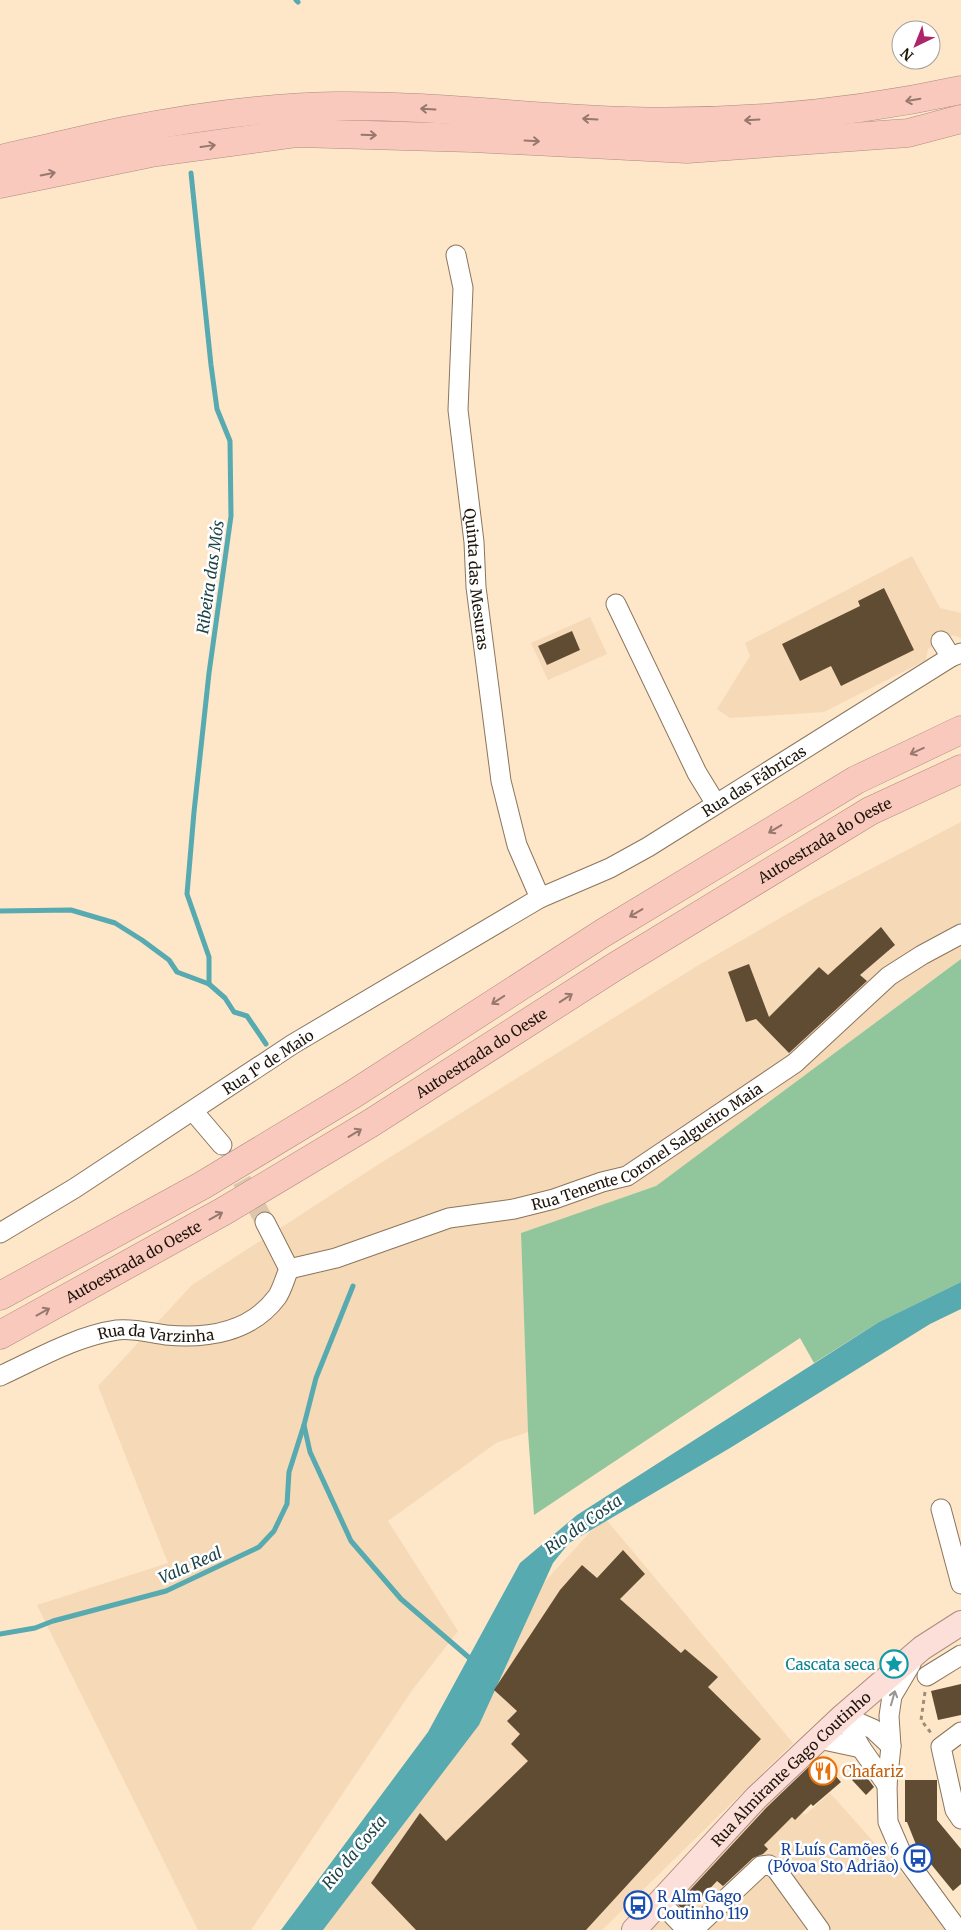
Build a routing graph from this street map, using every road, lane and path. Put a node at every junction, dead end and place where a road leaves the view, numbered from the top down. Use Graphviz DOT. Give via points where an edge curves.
graph roads {
  1 [pos="961,90"];
  2 [pos="961,119"];
  3 [pos="0,159"];
  4 [pos="0,184"];
  5 [pos="456,255"];
  6 [pos="616,604"];
  7 [pos="951,651"];
  8 [pos="961,730"];
  9 [pos="961,769"];
  10 [pos="716,804"];
  11 [pos="540,898"];
  12 [pos="961,934"];
  13 [pos="193,1111"];
  14 [pos="222,1145"];
  15 [pos="265,1222"];
  16 [pos="0,1233"];
  17 [pos="289,1269"];
  18 [pos="0,1296"];
  19 [pos="0,1335"];
  20 [pos="0,1376"];
  21 [pos="941,1509"];
  22 [pos="961,1584"];
  23 [pos="961,1623"];
  24 [pos="922,1648"];
  25 [pos="961,1655"];
  26 [pos="927,1676"];
  27 [pos="843,1716"];
  28 [pos="961,1732"];
  29 [pos="819,1739"];
  30 [pos="891,1746"];
  31 [pos="860,1748"];
  32 [pos="941,1748"];
  33 [pos="887,1785"];
  34 [pos="961,1820"];
  35 [pos="660,1902"];
  36 [pos="696,1929"];
  37 [pos="634,1930"];
  38 [pos="820,1930"];
  39 [pos="958,1930"];
  1 -- 3 [label="highway, one-way" via="850,111 738,121 626,121 380,107 270,109 195,118"];
  4 -- 2 [label="highway, one-way" via="151,153 298,133 687,148 908,133"];
  5 -- 11 [label="street, Quinta das Mesuras" via="463,288 458,410 492,713 501,780 514,836"];
  6 -- 10 [label="street" via="697,773"];
  7 -- 10 [label="street, Rua das Fábricas"];
  8 -- 18 [label="highway, one-way" via="856,780 603,933 319,1115 203,1184"];
  19 -- 9 [label="highway, Autoestrada do Oeste, one-way" via="257,1192 870,811"];
  10 -- 11 [label="street, Rua das Fábricas" via="610,868"];
  11 -- 13 [label="street, Rua 1º de Maio" via="293,1044"];
  12 -- 17 [label="street, Rua Tenente Coronel Salgueiro Maia" via="889,976 795,1063 627,1176 546,1201 449,1218 336,1258"];
  13 -- 14 [label="street"];
  13 -- 16 [label="street, Rua 1º de Maio"];
  15 -- 17 [label="street"];
  17 -- 20 [label="street, Rua da Varzinha" via="277,1296 257,1317 232,1330 206,1335 171,1335 118,1330 81,1339"];
  21 -- 22 [label="street"];
  23 -- 24 [label="main road, Rua Almirante Gago Coutinho"];
  24 -- 27 [label="main road, Rua Almirante Gago Coutinho"];
  30 -- 24 [label="street, one-way" via="889,1716 892,1696"];
  25 -- 26 [label="street"];
  26 -- 32 [label="path" via="921,1720"];
  27 -- 29 [label="main road, Rua Almirante Gago Coutinho"];
  27 -- 30 [label="street" via="873,1729"];
  27 -- 31 [label="street"];
  28 -- 32 [label="street"];
  29 -- 31 [label="street"];
  29 -- 35 [label="main road, Rua Almirante Gago Coutinho" via="756,1798"];
  30 -- 33 [label="street"];
  31 -- 33 [label="street"];
  32 -- 34 [label="street" via="955,1810"];
  33 -- 39 [label="street" via="888,1822 901,1852"];
  35 -- 36 [label="street" via="685,1928"];
  35 -- 37 [label="main road, Rua Almirante Gago Coutinho"];
  36 -- 38 [label="street" via="761,1866 769,1865 776,1869"];
}
